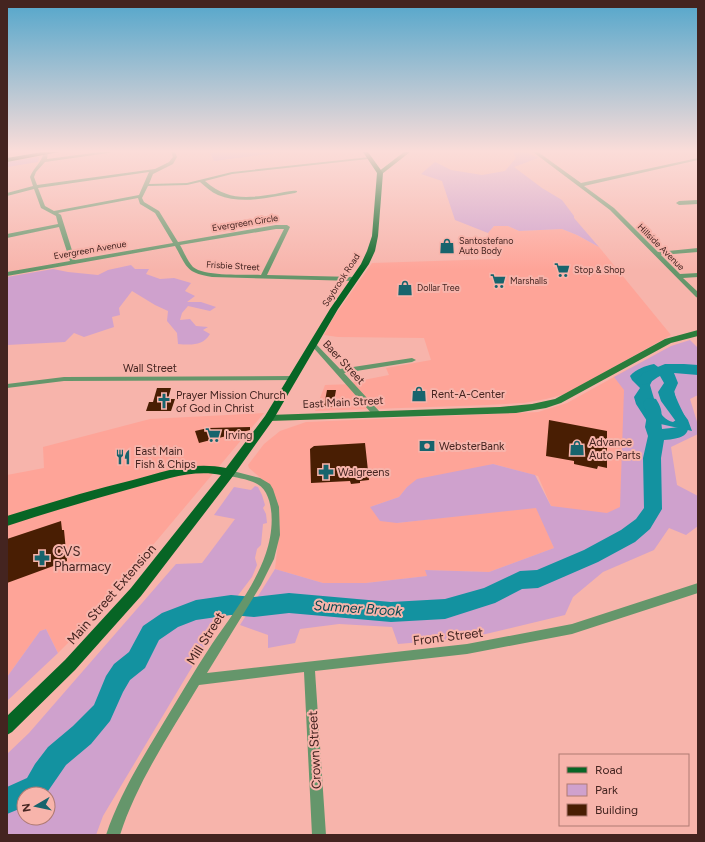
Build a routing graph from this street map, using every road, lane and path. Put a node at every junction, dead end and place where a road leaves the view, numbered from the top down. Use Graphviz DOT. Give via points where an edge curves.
graph roads {
  1 [pos="19,191"];
  2 [pos="38,191"];
  3 [pos="143,191"];
  4 [pos="216,191"];
  5 [pos="378,191"];
  6 [pos="588,191"];
  7 [pos="295,192"];
  8 [pos="7,195"];
  9 [pos="140,196"];
  10 [pos="698,202"];
  11 [pos="679,204"];
  12 [pos="55,212"];
  13 [pos="61,225"];
  14 [pos="7,236"];
  15 [pos="176,244"];
  16 [pos="698,250"];
  17 [pos="656,254"];
  18 [pos="73,262"];
  19 [pos="7,274"];
  20 [pos="698,274"];
  21 [pos="263,276"];
  22 [pos="678,276"];
  23 [pos="355,279"];
  24 [pos="698,296"];
  25 [pos="698,333"];
  26 [pos="313,344"];
  27 [pos="412,360"];
  28 [pos="339,372"];
  29 [pos="293,378"];
  30 [pos="7,386"];
  31 [pos="376,413"];
  32 [pos="269,418"];
  33 [pos="229,473"];
  34 [pos="7,521"];
  35 [pos="698,588"];
  36 [pos="309,666"];
  37 [pos="196,680"];
  38 [pos="7,727"];
  39 [pos="113,835"];
  40 [pos="319,835"];
  1 -- 8 [label="street"];
  2 -- 12 [label="street" via="43,207"];
  3 -- 9 [label="street"];
  4 -- 7 [label="street" via="221,195 244,198"];
  5 -- 23 [label="main road, Saybrook Road" via="374,240 365,264"];
  6 -- 17 [label="street, Hillside Avenue" via="612,209"];
  9 -- 12 [label="street"];
  9 -- 15 [label="street, Frisbie Street" via="142,203 157,212"];
  10 -- 11 [label="street"];
  12 -- 13 [label="street"];
  13 -- 14 [label="street"];
  13 -- 18 [label="street"];
  15 -- 18 [label="street, Evergreen Avenue"];
  15 -- 21 [label="street, Frisbie Street" via="194,270 212,275"];
  15 -- 21 [label="street, Evergreen Circle" via="287,227"];
  16 -- 17 [label="street"];
  17 -- 22 [label="street, Hillside Avenue"];
  18 -- 19 [label="street, Evergreen Avenue"];
  20 -- 22 [label="street"];
  21 -- 23 [label="street, Frisbie Street"];
  22 -- 24 [label="street, Hillside Avenue"];
  23 -- 26 [label="main road, Saybrook Road"];
  25 -- 31 [label="main road, East Main Street" via="668,341 550,404 504,409"];
  26 -- 28 [label="street, Baer Street"];
  26 -- 29 [label="main road, Saybrook Road"];
  27 -- 28 [label="street"];
  28 -- 31 [label="street, Baer Street"];
  29 -- 30 [label="street, Wall Street" via="64,379"];
  29 -- 32 [label="main road, Saybrook Road"];
  31 -- 32 [label="main road, East Main Street"];
  32 -- 33 [label="main road"];
  33 -- 34 [label="main road" via="202,469 175,473 94,494"];
  33 -- 37 [label="street, Mill Street" via="264,484 270,492 275,519 275,540 270,559"];
  33 -- 38 [label="main road, Main Street Extension" via="136,592 70,664"];
  35 -- 36 [label="street, Front Street" via="572,629 467,649"];
  36 -- 37 [label="street, Front Street"];
  36 -- 40 [label="street, Crown Street"];
  37 -- 39 [label="street, Mill Street" via="139,775 125,802"];
}
